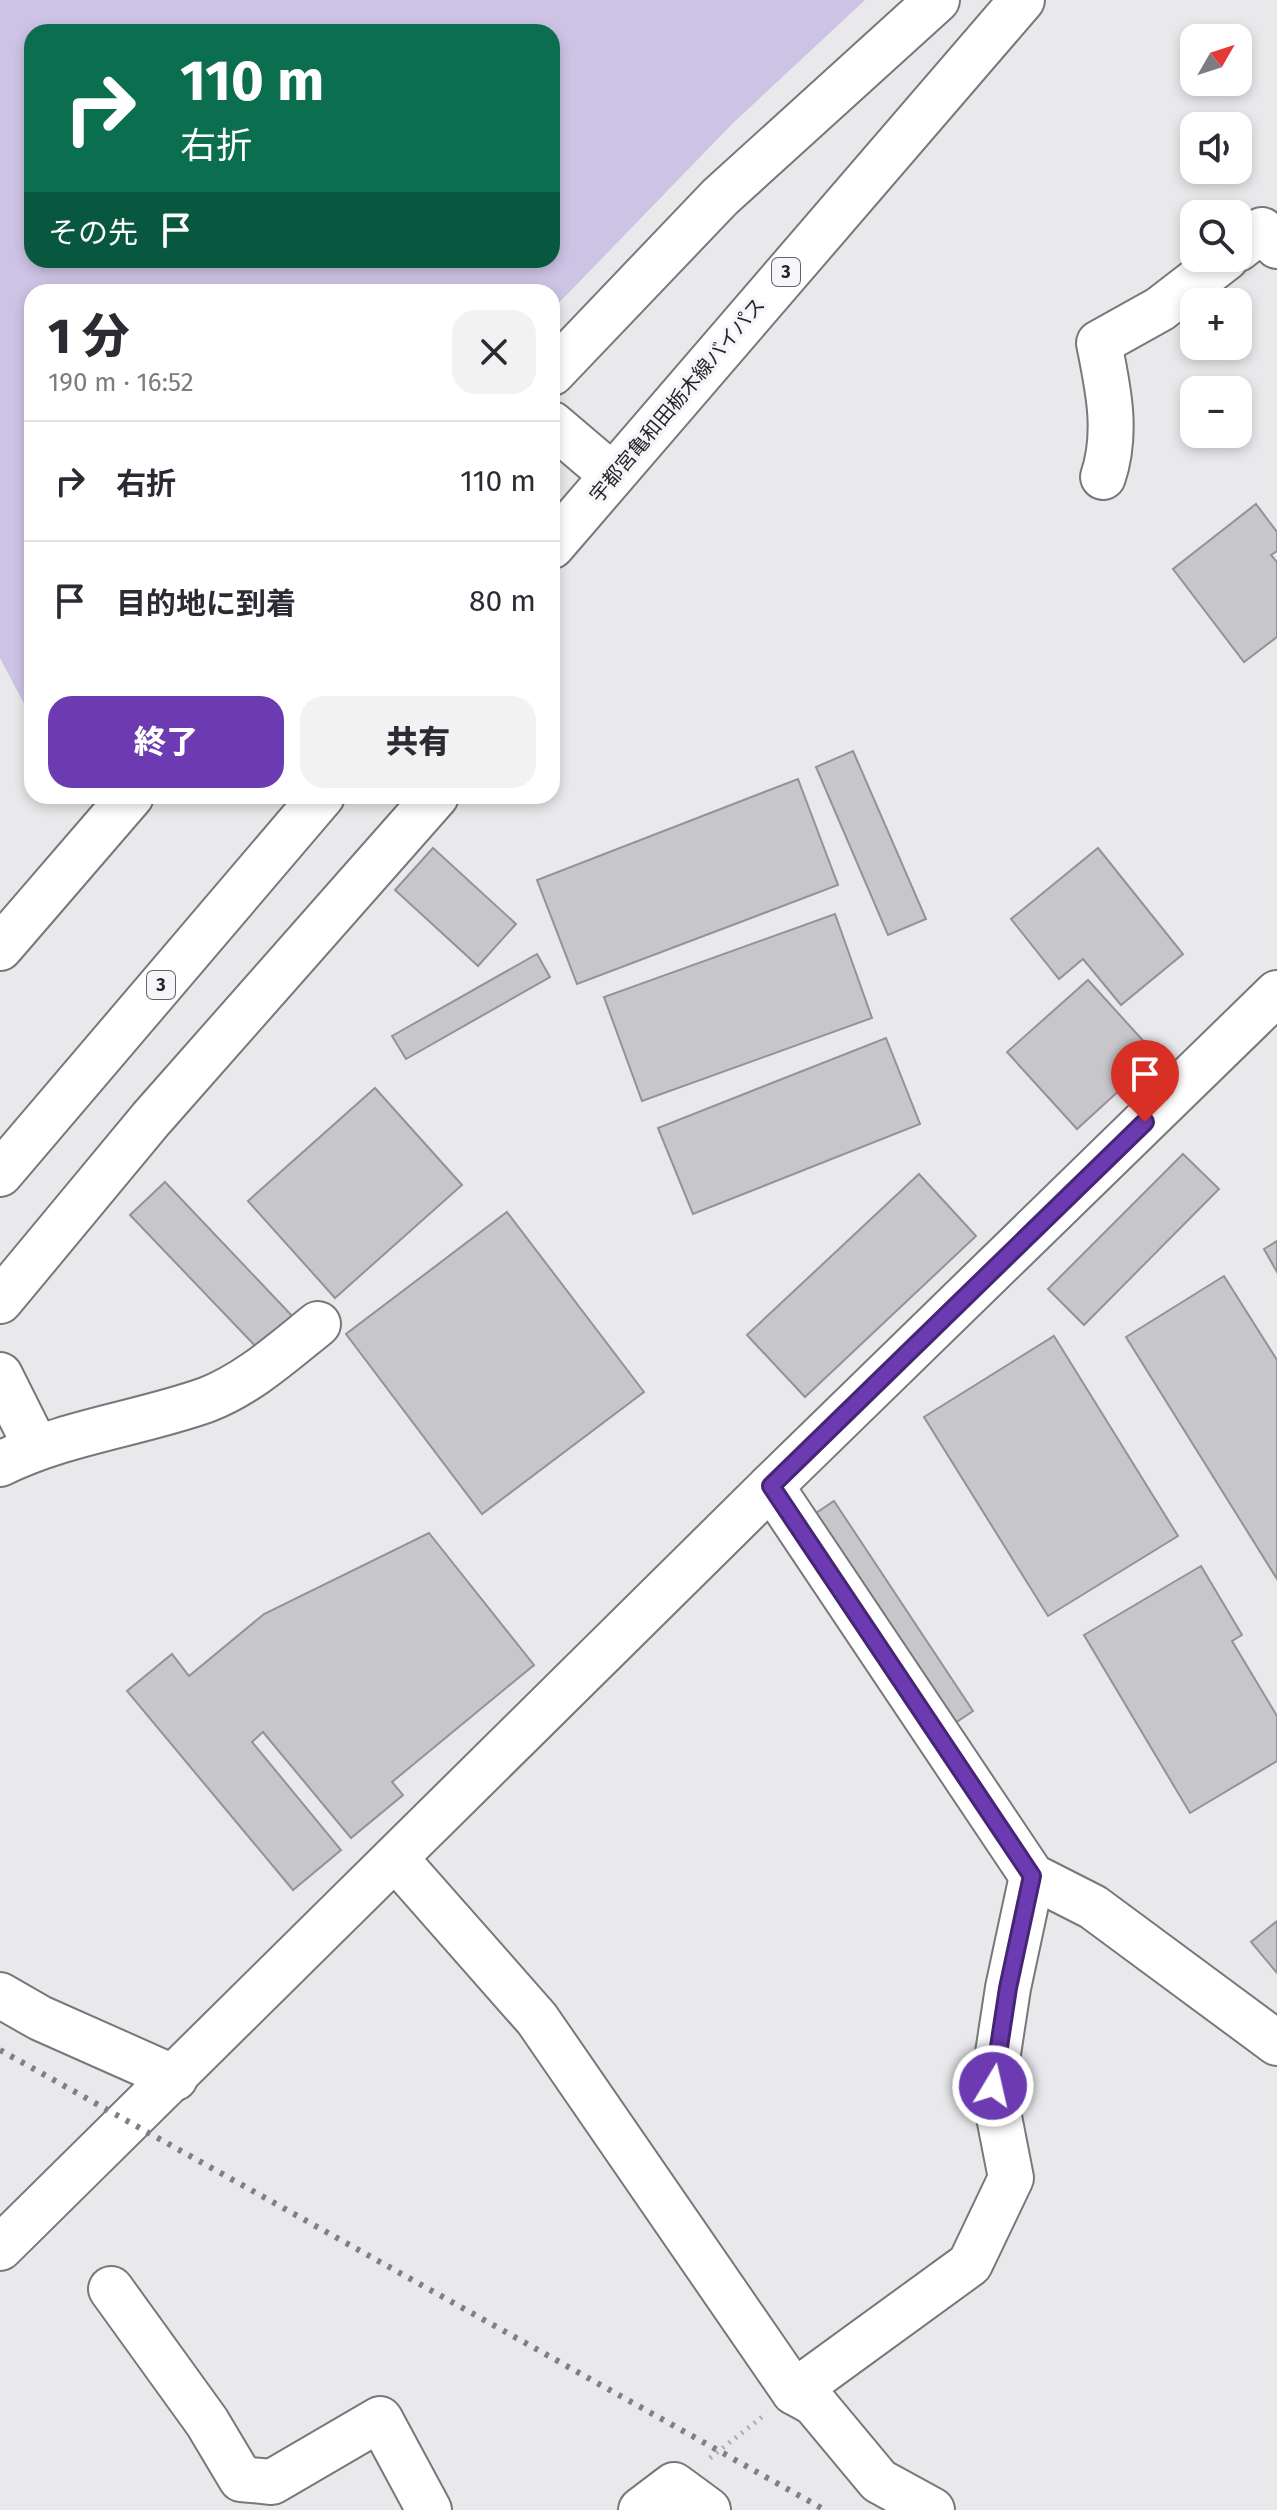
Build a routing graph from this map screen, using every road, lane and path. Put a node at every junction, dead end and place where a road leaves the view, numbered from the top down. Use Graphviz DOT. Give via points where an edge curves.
graph roads {
  1 [pos="937,0"];
  2 [pos="1022,0"];
  3 [pos="1252,238"];
  4 [pos="1277,246"];
  5 [pos="1208,272"];
  6 [pos="560,365"];
  7 [pos="560,431"];
  8 [pos="612,475"];
  9 [pos="1103,477"];
  10 [pos="560,537"];
  11 [pos="124,804"];
  12 [pos="315,804"];
  13 [pos="429,804"];
  14 [pos="0,948"];
  15 [pos="1277,993"];
  16 [pos="0,1174"];
  17 [pos="0,1301"];
  18 [pos="318,1324"];
  19 [pos="0,1375"];
  20 [pos="18,1455"];
  21 [pos="771,1486"];
  22 [pos="396,1859"];
  23 [pos="1032,1876"];
  24 [pos="0,1995"];
  25 [pos="1277,2043"];
  26 [pos="175,2078"];
  27 [pos="0,2248"];
  28 [pos="111,2289"];
  29 [pos="794,2392"];
  30 [pos="674,2502"];
  31 [pos="429,2510"];
  32 [pos="932,2510"];
  1 -- 6 [label="street" via="720,197"];
  2 -- 8 [label="street, 宇都宮亀和田栃木線バイパス / 3"];
  3 -- 4 [label="street" via="1262,230"];
  5 -- 9 [label="street" via="1160,309 1099,343 1111,403 1110,455"];
  7 -- 8 [label="street"];
  8 -- 10 [label="street, 宇都宮亀和田栃木線バイパス / 3"];
  11 -- 14 [label="street"];
  12 -- 16 [label="street, 3"];
  13 -- 17 [label="street" via="151,1119"];
  15 -- 21 [label="street"];
  18 -- 20 [label="street" via="254,1375 208,1399"];
  19 -- 20 [label="street"];
  21 -- 22 [label="street"];
  21 -- 23 [label="street"];
  22 -- 26 [label="street"];
  22 -- 29 [label="street" via="537,2019"];
  23 -- 25 [label="street" via="1093,1907"];
  23 -- 29 [label="street" via="993,2086 1011,2178 970,2264"];
  24 -- 26 [label="street"];
  26 -- 27 [label="street"];
  28 -- 31 [label="street" via="207,2422 241,2479 272,2482 380,2419"];
  29 -- 30 [label="path"];
  29 -- 32 [label="street" via="814,2403 879,2481"];
}
